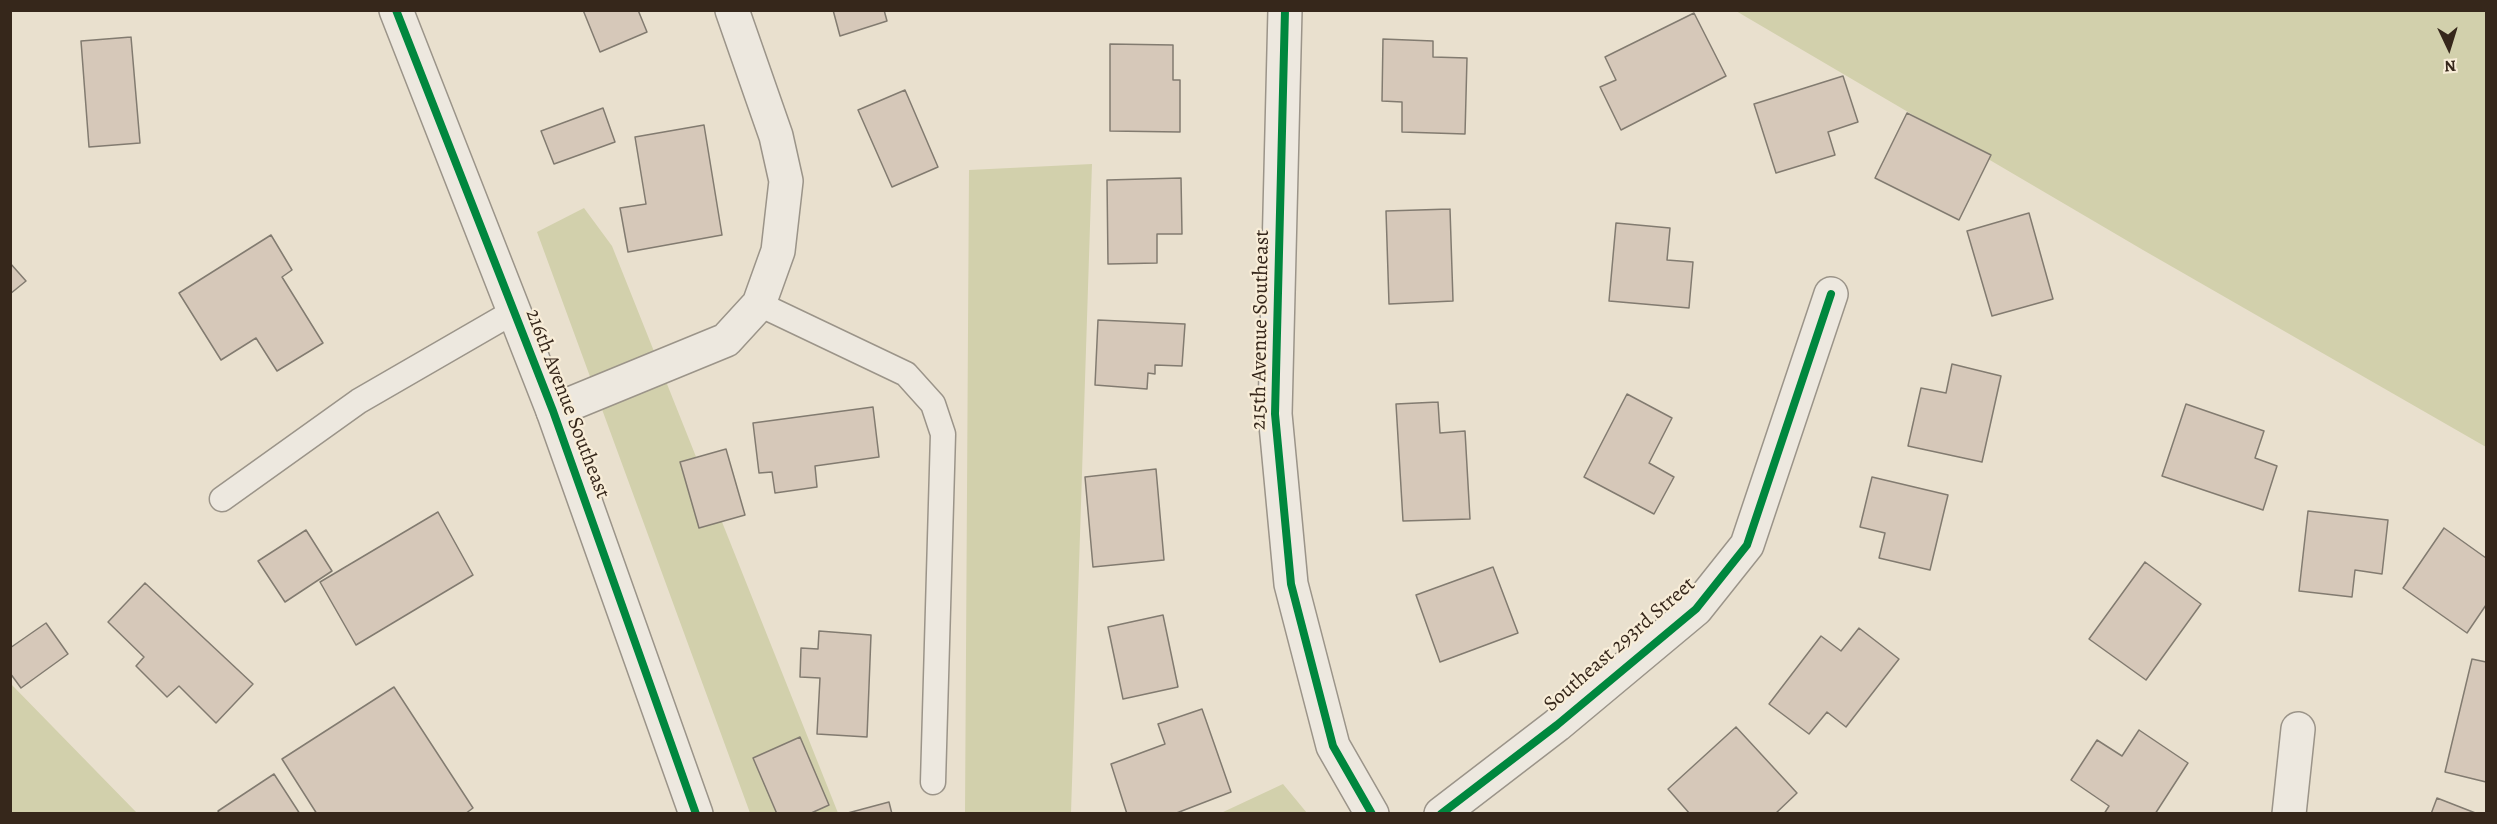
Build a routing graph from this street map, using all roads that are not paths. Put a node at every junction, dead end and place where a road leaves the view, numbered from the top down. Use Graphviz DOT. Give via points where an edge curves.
graph roads {
  1 [pos="396,10"];
  2 [pos="732,10"];
  3 [pos="1285,10"];
  4 [pos="1831,294"];
  5 [pos="759,304"];
  6 [pos="513,312"];
  7 [pos="553,411"];
  8 [pos="222,499"];
  9 [pos="2298,729"];
  10 [pos="933,782"];
  11 [pos="696,813"];
  12 [pos="1372,813"];
  13 [pos="1441,813"];
  14 [pos="2289,813"];
  1 -- 6 [label="street, 216th Avenue Southeast"];
  2 -- 5 [label="street" via="776,136 786,181 778,250"];
  3 -- 12 [label="street, 215th Avenue Southeast" via="1275,414 1292,584 1333,746"];
  4 -- 13 [label="street, Southeast 293rd Street" via="1747,545 1696,609 1557,725"];
  5 -- 7 [label="street" via="726,340"];
  5 -- 10 [label="lane" via="906,374 933,404 943,434"];
  6 -- 7 [label="street, 216th Avenue Southeast"];
  6 -- 8 [label="lane" via="359,401"];
  7 -- 11 [label="street, 216th Avenue Southeast"];
  9 -- 14 [label="street"];
}
